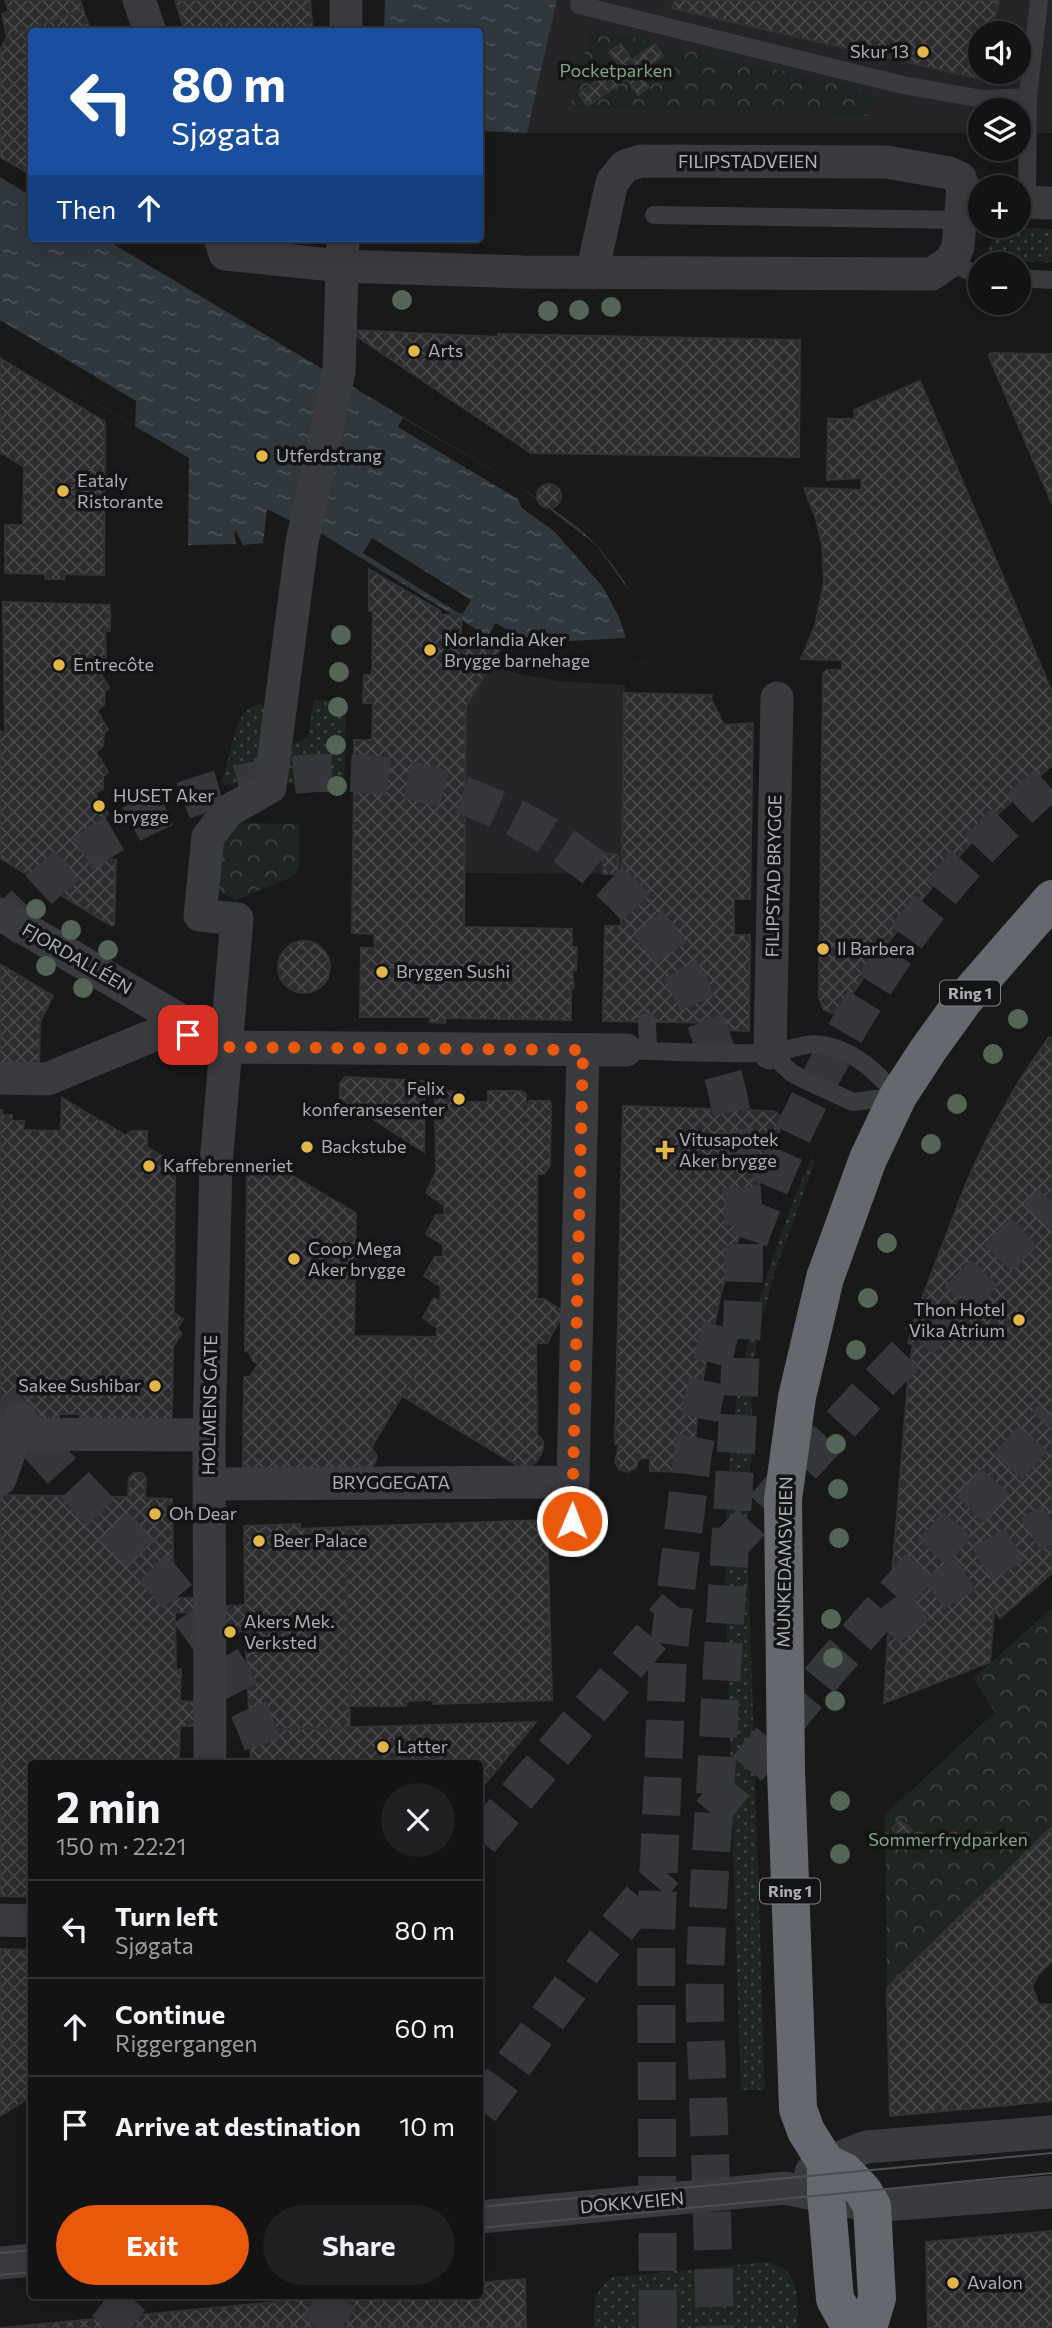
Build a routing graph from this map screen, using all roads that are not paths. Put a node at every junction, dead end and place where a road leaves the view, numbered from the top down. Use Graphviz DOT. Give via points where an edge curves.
graph roads {
  1 [pos="139,0"];
  2 [pos="346,0"];
  3 [pos="1039,0"];
  4 [pos="579,5"];
  5 [pos="149,28"];
  6 [pos="346,28"];
  7 [pos="1028,97"];
  8 [pos="1032,202"];
  9 [pos="967,207"];
  10 [pos="654,215"];
  11 [pos="221,242"];
  12 [pos="342,252"];
  13 [pos="966,268"];
  14 [pos="592,273"];
  15 [pos="1031,279"];
  16 [pos="1052,280"];
  17 [pos="777,698"];
  18 [pos="1052,899"];
  19 [pos="0,914"];
  20 [pos="647,1022"];
  21 [pos="226,1047"];
  22 [pos="583,1050"];
  23 [pos="637,1051"];
  24 [pos="770,1054"];
  25 [pos="0,1078"];
  26 [pos="898,1096"];
  27 [pos="12,1429"];
  28 [pos="209,1435"];
  29 [pos="0,1479"];
  30 [pos="573,1482"];
  31 [pos="209,1483"];
  32 [pos="572,1521"];
  33 [pos="210,1760"];
  34 [pos="0,1920"];
  35 [pos="28,1921"];
  36 [pos="1052,2132"];
  37 [pos="827,2180"];
  38 [pos="1052,2192"];
  39 [pos="872,2206"];
  40 [pos="483,2217"];
  41 [pos="28,2260"];
  42 [pos="0,2263"];
  43 [pos="851,2328"];
  44 [pos="868,2328"];
  1 -- 5 [label="street"];
  2 -- 6 [label="street"];
  3 -- 7 [label="lane"];
  4 -- 7 [label="lane" via="903,85 983,99"];
  7 -- 8 [label="lane"];
  9 -- 10 [label="lane"];
  9 -- 13 [label="street" via="958,247"];
  9 -- 14 [label="street, FILIPSTADVEIEN" via="960,178 887,162 641,161 625,166 612,182"];
  11 -- 12 [label="street" via="225,254"];
  12 -- 14 [label="street"];
  12 -- 21 [label="street, HOLMENS GATE" via="337,379 295,591 270,788 228,811 208,837 200,915 237,919"];
  13 -- 14 [label="street" via="932,274"];
  15 -- 16 [label="lane"];
  17 -- 24 [label="street, FILIPSTAD BRYGGE"];
  18 -- 26 [label="highway, MUNKEDAMSVEIEN / Ring 1" via="964,1000"];
  19 -- 21 [label="street, FJORDALLÉEN"];
  20 -- 23 [label="lane"];
  21 -- 22 [label="street"];
  21 -- 25 [label="street" via="169,1029 47,1079"];
  21 -- 28 [label="street, HOLMENS GATE" via="216,1164"];
  22 -- 23 [label="street"];
  22 -- 30 [label="street"];
  23 -- 24 [label="lane"];
  24 -- 26 [label="lane" via="798,1077 853,1102"];
  24 -- 26 [label="lane" via="808,1044 826,1045 873,1068"];
  26 -- 37 [label="highway, MUNKEDAMSVEIEN / Ring 1" via="868,1158 825,1278 797,1397 783,1499 797,2094 798,2109"];
  27 -- 28 [label="street"];
  27 -- 29 [label="street"];
  28 -- 31 [label="street, HOLMENS GATE"];
  30 -- 31 [label="street, BRYGGEGATA"];
  30 -- 32 [label="street"];
  31 -- 33 [label="street, HOLMENS GATE"];
  34 -- 35 [label="street"];
  36 -- 37 [label="street" via="866,2147"];
  37 -- 39 [label="highway, MUNKEDAMSVEIEN / Ring 1" via="845,2172"];
  37 -- 40 [label="street, DOKKVEIEN"];
  37 -- 43 [label="highway, MUNKEDAMSVEIEN / Ring 1" via="835,2299"];
  38 -- 39 [label="street"];
  39 -- 44 [label="highway" via="877,2298"];
  41 -- 42 [label="street"];
}
